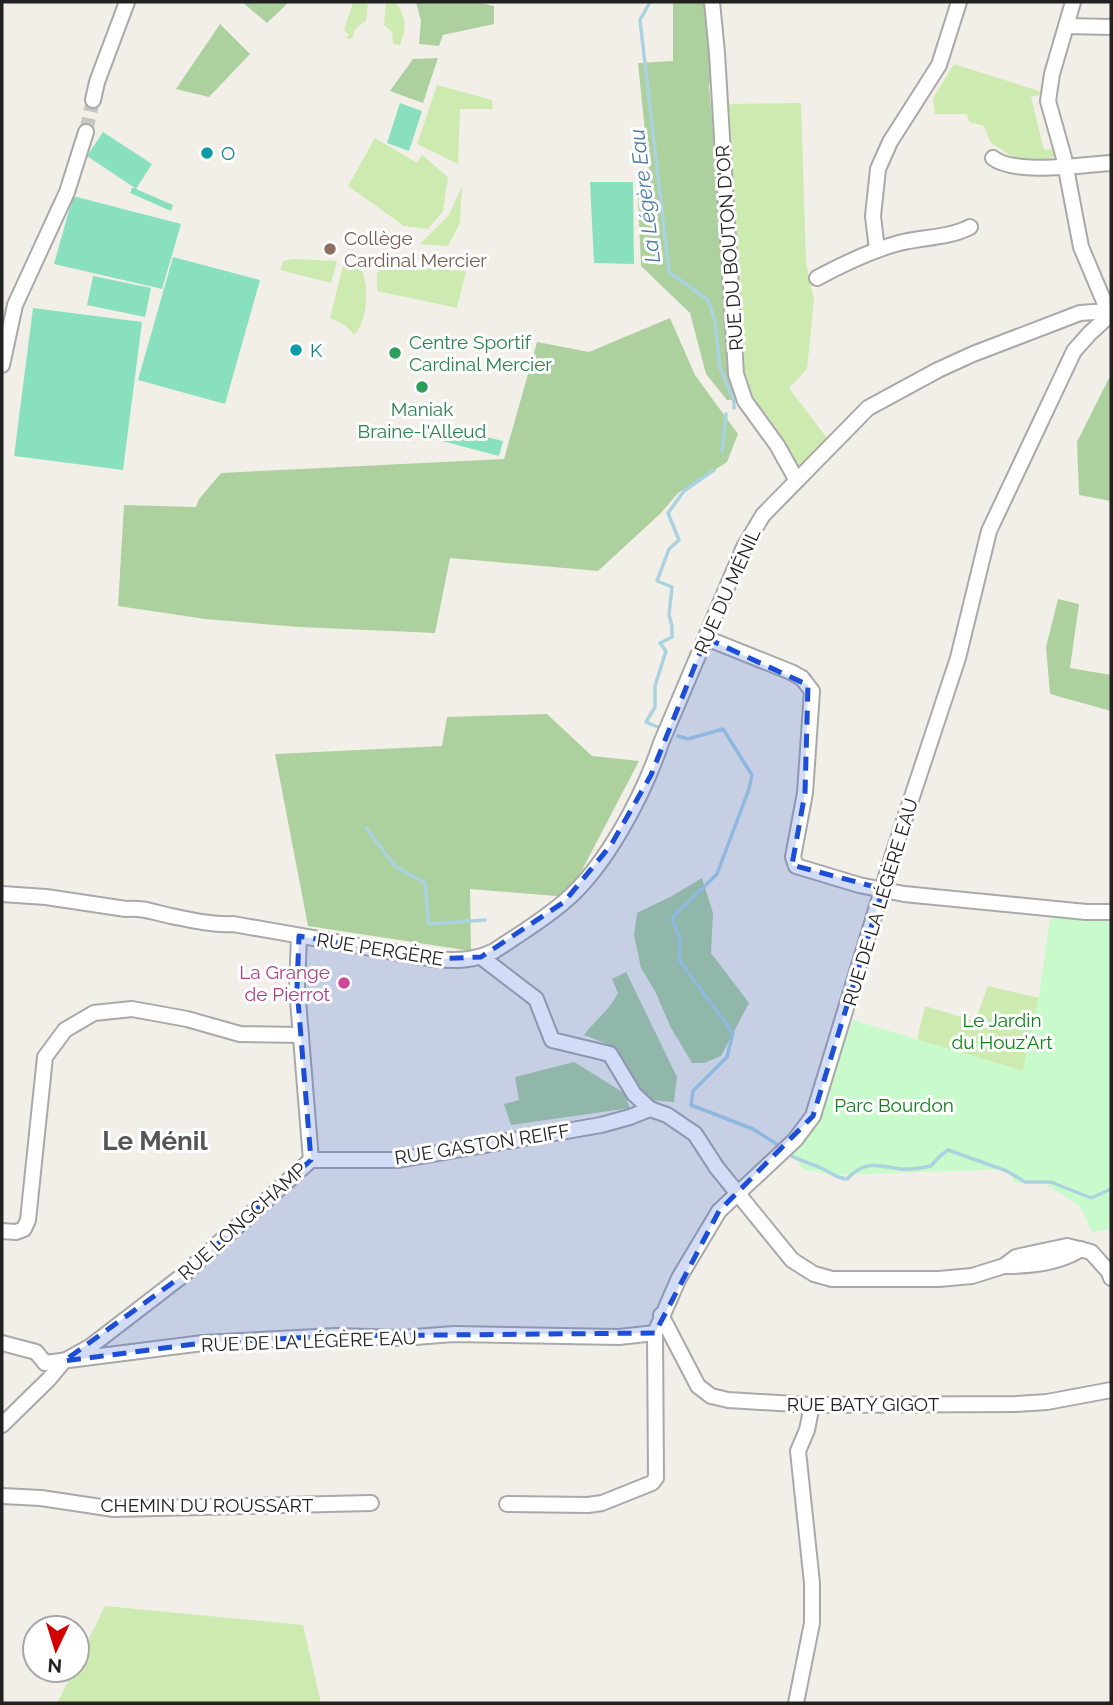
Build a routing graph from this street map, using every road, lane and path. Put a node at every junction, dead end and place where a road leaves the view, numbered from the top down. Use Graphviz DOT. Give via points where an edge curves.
graph roads {
  1 [pos="127,2"];
  2 [pos="712,2"];
  3 [pos="959,2"];
  4 [pos="1073,2"];
  5 [pos="1066,26"];
  6 [pos="1111,27"];
  7 [pos="93,100"];
  8 [pos="86,132"];
  9 [pos="993,158"];
  10 [pos="1111,163"];
  11 [pos="1065,165"];
  12 [pos="970,226"];
  13 [pos="877,250"];
  14 [pos="817,278"];
  15 [pos="1110,312"];
  16 [pos="2,365"];
  17 [pos="796,479"];
  18 [pos="706,638"];
  19 [pos="883,889"];
  20 [pos="2,894"];
  21 [pos="1111,912"];
  22 [pos="299,936"];
  23 [pos="481,957"];
  24 [pos="301,1035"];
  25 [pos="650,1110"];
  26 [pos="311,1160"];
  27 [pos="738,1191"];
  28 [pos="2,1231"];
  29 [pos="1111,1278"];
  30 [pos="661,1315"];
  31 [pos="655,1333"];
  32 [pos="2,1343"];
  33 [pos="64,1361"];
  34 [pos="1111,1390"];
  35 [pos="812,1405"];
  36 [pos="2,1425"];
  37 [pos="2,1496"];
  38 [pos="371,1503"];
  39 [pos="507,1504"];
  40 [pos="796,1703"];
  1 -- 7 [label="street"];
  2 -- 17 [label="street, RUE DU BOUTON D'OR" via="737,373 745,401"];
  3 -- 13 [label="street" via="939,65 878,169 873,216"];
  4 -- 5 [label="street"];
  5 -- 6 [label="street"];
  5 -- 11 [label="street" via="1048,94"];
  8 -- 16 [label="street" via="67,192 15,305"];
  9 -- 11 [label="street" via="1014,167"];
  10 -- 11 [label="street"];
  11 -- 15 [label="street" via="1081,247"];
  12 -- 13 [label="street"];
  13 -- 14 [label="street"];
  15 -- 17 [label="street, RUE DU MÉNIL" via="1080,313 937,370 868,408"];
  15 -- 19 [label="street, RUE DE LA LÉGÈRE EAU" via="1074,351 989,531 958,658"];
  17 -- 18 [label="street, RUE DU MÉNIL" via="753,531"];
  18 -- 19 [label="street" via="791,672 811,691 805,793 793,857 796,866"];
  18 -- 23 [label="street, RUE DU MÉNIL" via="651,775 611,845 564,902"];
  19 -- 21 [label="street" via="974,902"];
  19 -- 27 [label="street, RUE DE LA LÉGÈRE EAU" via="813,1116 795,1140"];
  20 -- 22 [label="street, RUE PERGÈRE" via="137,908"];
  22 -- 23 [label="street, RUE PERGÈRE" via="433,959"];
  22 -- 24 [label="street, RUE LONGCHAMP"];
  23 -- 25 [label="street" via="536,999 552,1040 610,1054 634,1094"];
  24 -- 26 [label="street, RUE LONGCHAMP"];
  24 -- 28 [label="street" via="240,1034 132,1009 94,1013 65,1030 45,1057 27,1220 24,1229"];
  25 -- 26 [label="street, RUE GASTON REIFF" via="601,1125 398,1160"];
  25 -- 27 [label="street" via="675,1119 695,1134"];
  26 -- 33 [label="street, RUE LONGCHAMP" via="182,1276 91,1346"];
  27 -- 29 [label="street" via="792,1260 832,1279 972,1276 1004,1266 1016,1257 1067,1245 1091,1252"];
  27 -- 30 [label="street, RUE DE LA LÉGÈRE EAU" via="719,1211"];
  30 -- 31 [label="street, RUE DE LA LÉGÈRE EAU"];
  30 -- 35 [label="street, RUE BATY GIGOT" via="688,1372 711,1395 728,1401"];
  31 -- 33 [label="street, RUE DE LA LÉGÈRE EAU" via="619,1337 335,1336 220,1342"];
  31 -- 39 [label="street" via="657,1472 652,1483 602,1503"];
  32 -- 33 [label="street" via="36,1352 46,1363"];
  33 -- 36 [label="street, RUE LONGCHAMP"];
  34 -- 35 [label="street, RUE BATY GIGOT" via="1016,1404"];
  35 -- 40 [label="street" via="798,1451 812,1623"];
  37 -- 38 [label="street, CHEMIN DU ROUSSART" via="114,1509"];
}
